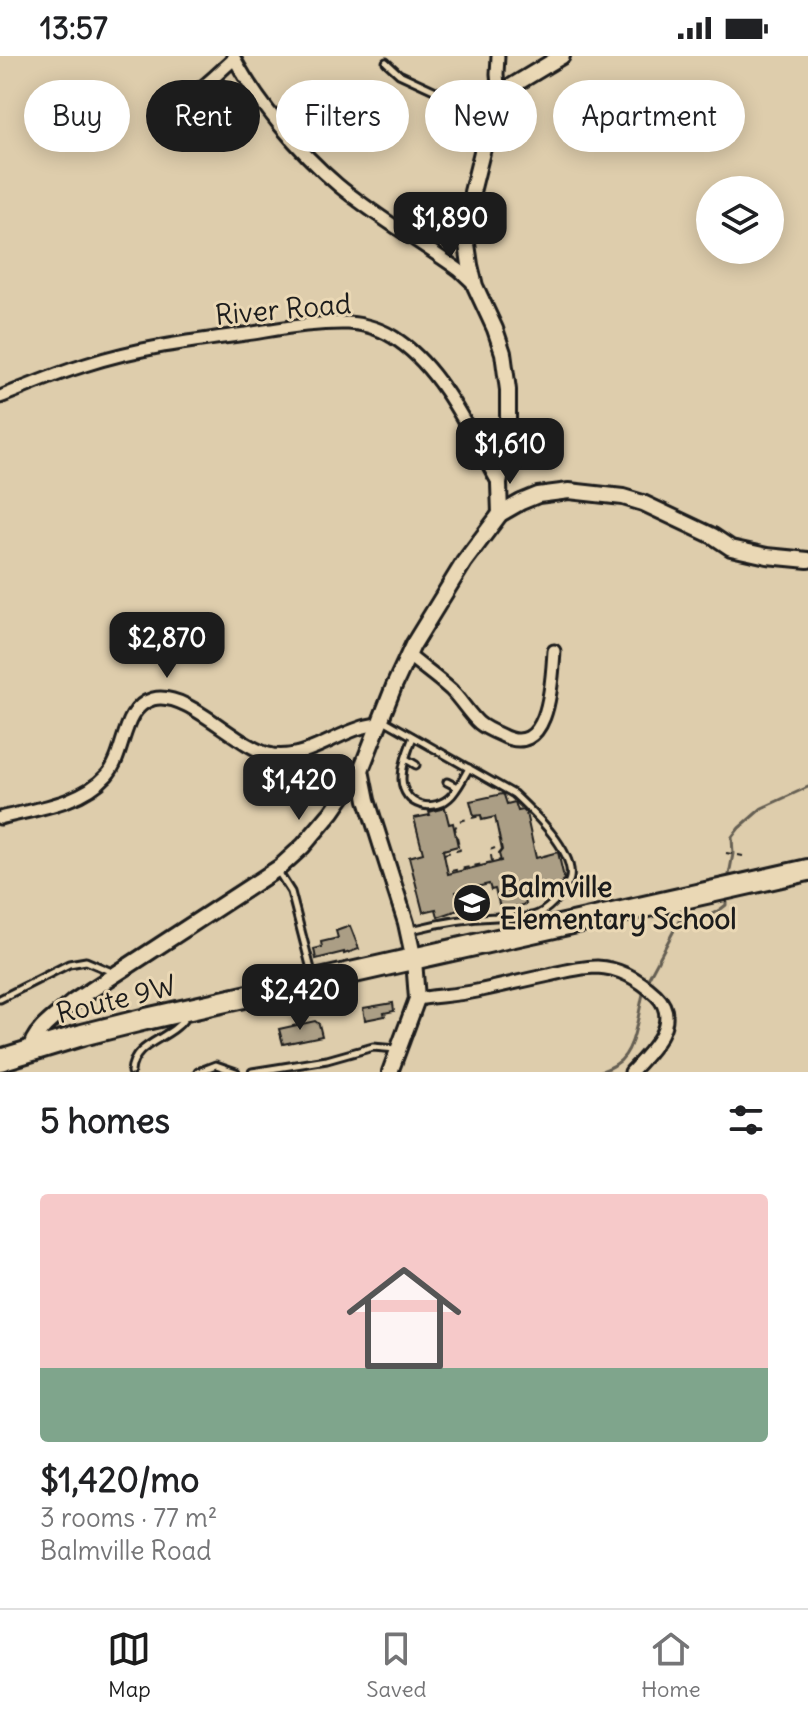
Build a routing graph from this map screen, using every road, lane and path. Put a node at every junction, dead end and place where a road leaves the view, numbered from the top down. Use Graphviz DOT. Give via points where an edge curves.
graph roads {
  1 [pos="498,56"];
  2 [pos="562,56"];
  3 [pos="233,57"];
  4 [pos="386,62"];
  5 [pos="208,80"];
  6 [pos="498,80"];
  7 [pos="520,80"];
  8 [pos="425,86"];
  9 [pos="482,152"];
  10 [pos="475,286"];
  11 [pos="0,397"];
  12 [pos="499,484"];
  13 [pos="500,514"];
  14 [pos="808,560"];
  15 [pos="554,651"];
  16 [pos="408,655"];
  17 [pos="380,721"];
  18 [pos="413,737"];
  19 [pos="406,759"];
  20 [pos="416,765"];
  21 [pos="469,768"];
  22 [pos="361,770"];
  23 [pos="447,782"];
  24 [pos="457,787"];
  25 [pos="481,816"];
  26 [pos="0,818"];
  27 [pos="495,848"];
  28 [pos="726,853"];
  29 [pos="444,854"];
  30 [pos="743,856"];
  31 [pos="501,860"];
  32 [pos="492,862"];
  33 [pos="277,869"];
  34 [pos="808,870"];
  35 [pos="451,871"];
  36 [pos="408,930"];
  37 [pos="414,960"];
  38 [pos="117,973"];
  39 [pos="314,982"];
  40 [pos="0,999"];
  41 [pos="417,999"];
  42 [pos="190,1010"];
  43 [pos="397,1049"];
  44 [pos="30,1051"];
  45 [pos="0,1060"];
  46 [pos="131,1072"];
  47 [pos="198,1072"];
  48 [pos="236,1072"];
  49 [pos="252,1072"];
  50 [pos="390,1072"];
  51 [pos="631,1072"];
  1 -- 6 [label="street"];
  2 -- 7 [label="street"];
  3 -- 5 [label="street"];
  3 -- 10 [label="street" via="310,159"];
  4 -- 8 [label="lane"];
  9 -- 10 [label="street" via="468,223"];
  10 -- 12 [label="street" via="503,353 508,390"];
  11 -- 12 [label="street, River Road" via="86,364 138,351 350,323 397,339 426,366"];
  12 -- 13 [label="street"];
  13 -- 14 [label="street" via="538,495 601,493 643,503 731,548"];
  13 -- 16 [label="street" via="435,606"];
  15 -- 16 [label="street" via="542,723 522,740 508,739 480,724"];
  16 -- 17 [label="street"];
  17 -- 18 [label="lane"];
  17 -- 22 [label="street"];
  17 -- 26 [label="street" via="304,752 273,755 174,700 150,700 130,720 113,767 94,787 60,803"];
  18 -- 19 [label="lane"];
  18 -- 21 [label="lane"];
  19 -- 20 [label="lane"];
  19 -- 24 [label="lane" via="402,783 420,805 438,805"];
  21 -- 24 [label="lane"];
  21 -- 36 [label="lane" via="531,810 557,841 571,877 559,897 538,915"];
  22 -- 33 [label="street" via="313,835"];
  22 -- 36 [label="street"];
  23 -- 24 [label="lane"];
  25 -- 29 [label="path" via="459,821 455,828 460,850"];
  27 -- 32 [label="path" via="490,850"];
  28 -- 30 [label="path"];
  31 -- 32 [label="path"];
  32 -- 35 [label="path"];
  33 -- 38 [label="street"];
  33 -- 39 [label="lane" via="291,892"];
  34 -- 37 [label="highway, Route 9W"];
  36 -- 37 [label="street"];
  37 -- 39 [label="highway, Route 9W"];
  37 -- 41 [label="street"];
  38 -- 40 [label="lane" via="86,961 69,964"];
  38 -- 44 [label="street" via="54,1018 33,1039"];
  39 -- 42 [label="highway, Route 9W"];
  41 -- 43 [label="street"];
  41 -- 51 [label="street" via="579,968 621,972 651,990 666,1013 661,1039"];
  42 -- 44 [label="highway, Route 9W"];
  42 -- 46 [label="lane" via="173,1031 137,1053"];
  43 -- 49 [label="lane" via="373,1047"];
  43 -- 50 [label="street"];
  44 -- 45 [label="highway, Route 9W"];
  47 -- 48 [label="lane" via="216,1065"];
}
